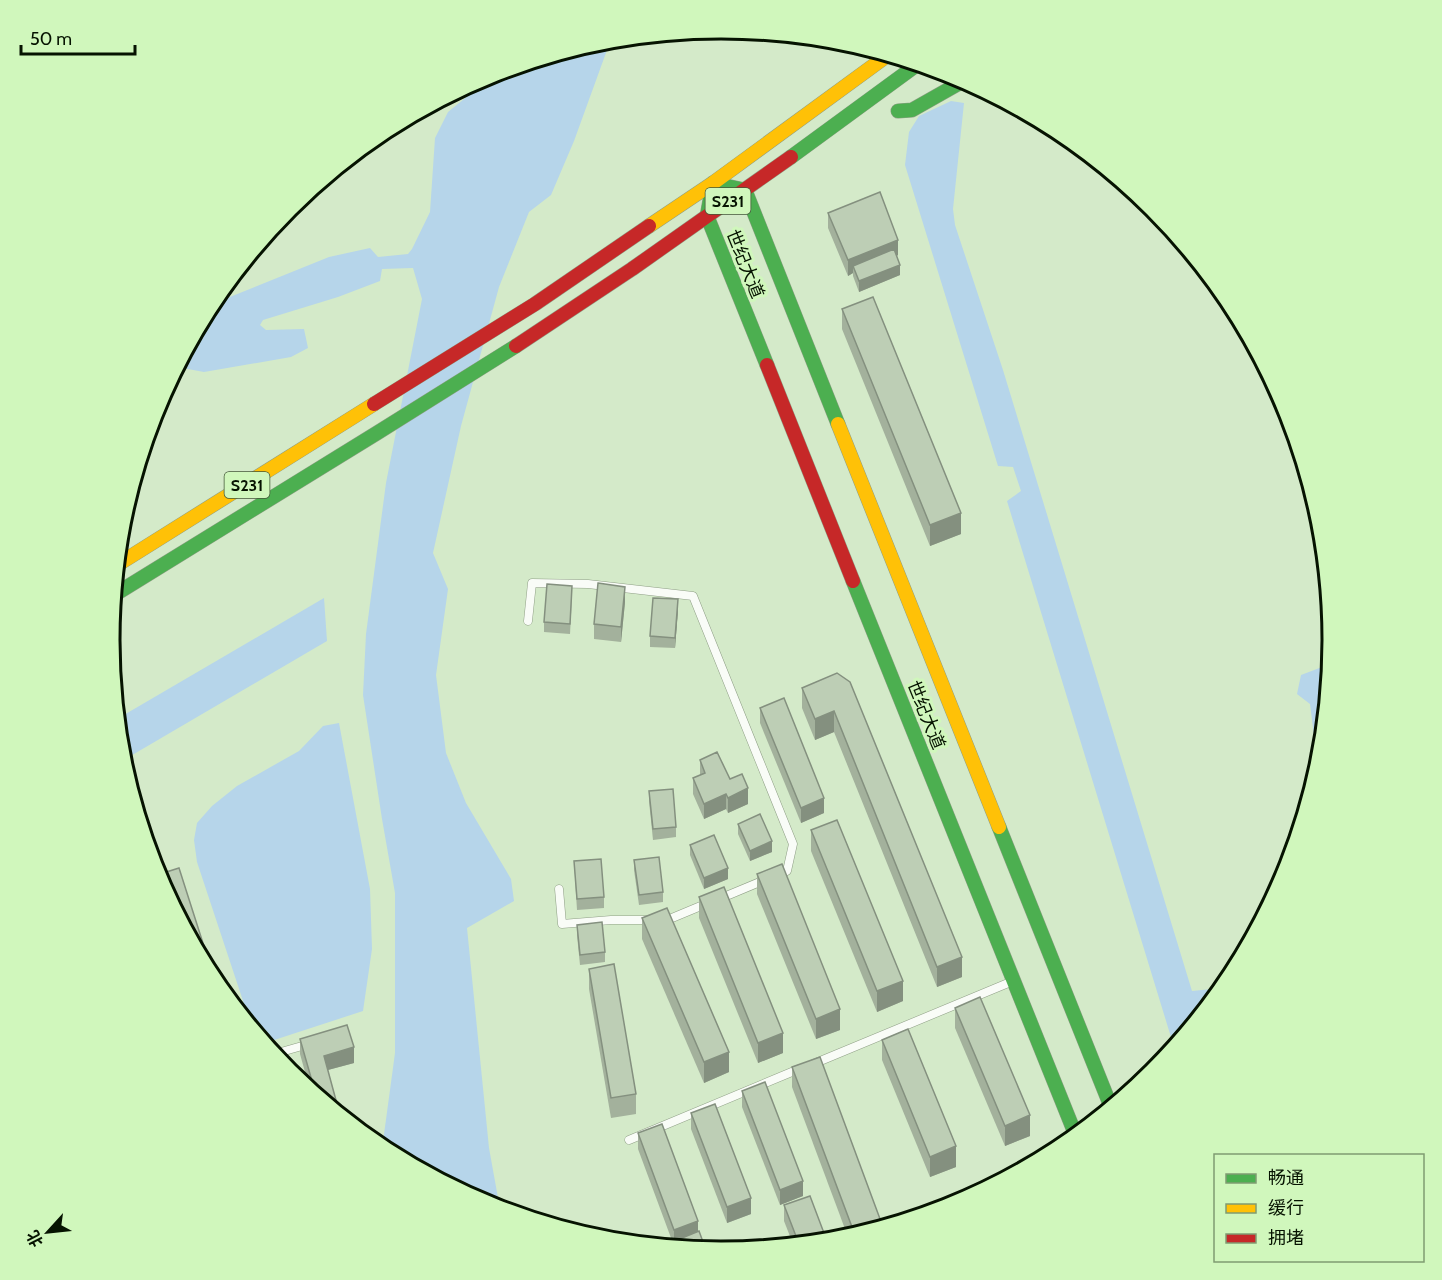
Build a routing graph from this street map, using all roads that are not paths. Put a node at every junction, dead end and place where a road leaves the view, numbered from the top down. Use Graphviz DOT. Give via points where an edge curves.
graph roads {
  1 [pos="881,60"];
  2 [pos="910,70"];
  3 [pos="954,86"];
  4 [pos="898,111"];
  5 [pos="713,183"];
  6 [pos="745,190"];
  7 [pos="707,216"];
  8 [pos="125,560"];
  9 [pos="122,589"];
  10 [pos="528,621"];
  11 [pos="559,889"];
  12 [pos="1013,981"];
  13 [pos="315,1042"];
  14 [pos="283,1051"];
  15 [pos="1108,1099"];
  16 [pos="1073,1127"];
  17 [pos="629,1140"];
  1 -- 5 [label="main road, S231"];
  2 -- 6 [label="main road, S231"];
  3 -- 4 [label="main road" via="912,110"];
  5 -- 6 [label="main road"];
  5 -- 7 [label="main road, 世纪大道"];
  5 -- 8 [label="main road, S231" via="535,304"];
  6 -- 7 [label="main road, S231"];
  6 -- 15 [label="main road, 世纪大道"];
  7 -- 9 [label="main road, S231" via="371,437"];
  7 -- 12 [label="main road, 世纪大道"];
  10 -- 11 [label="lane" via="532,583 588,584 693,596 793,844 787,871 672,918 562,924"];
  12 -- 16 [label="main road, 世纪大道"];
  12 -- 17 [label="lane"];
  13 -- 14 [label="lane"];
}
